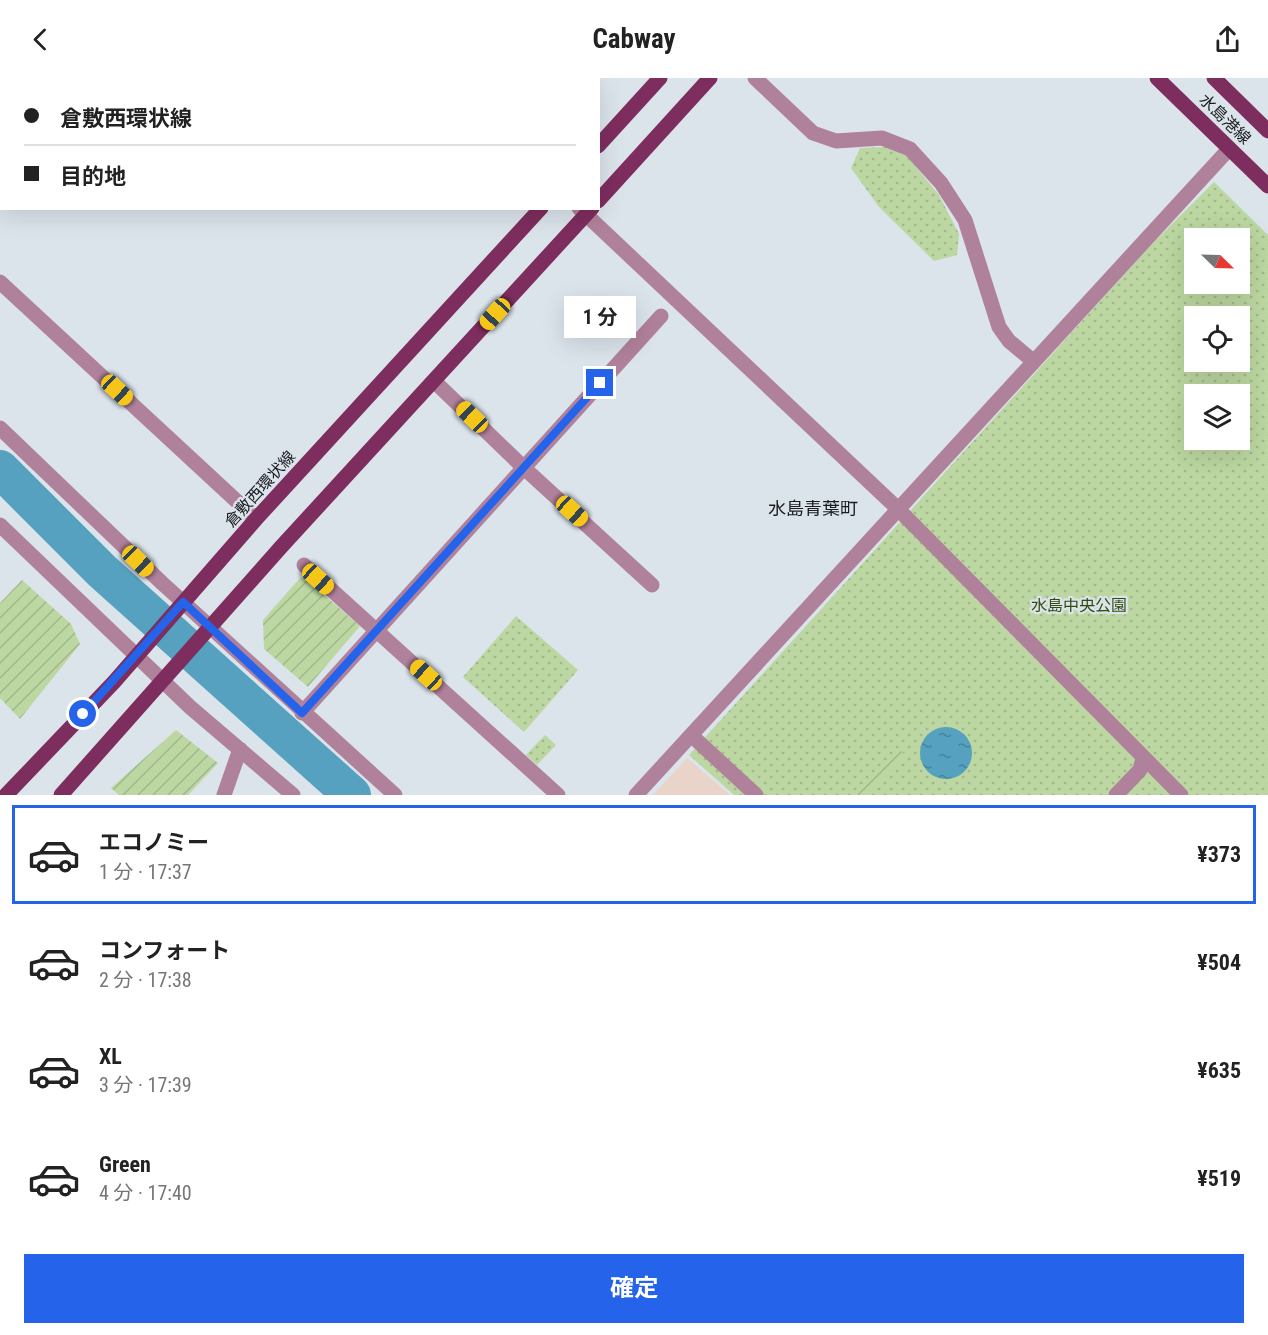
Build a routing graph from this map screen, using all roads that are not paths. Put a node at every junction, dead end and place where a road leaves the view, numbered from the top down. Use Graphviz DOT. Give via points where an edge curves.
graph roads {
  1 [pos="660,78"];
  2 [pos="710,78"];
  3 [pos="755,78"];
  4 [pos="1157,78"];
  5 [pos="1214,78"];
  6 [pos="1268,131"];
  7 [pos="600,144"];
  8 [pos="1229,149"];
  9 [pos="1267,184"];
  10 [pos="600,199"];
  11 [pos="539,210"];
  12 [pos="586,211"];
  13 [pos="0,282"];
  14 [pos="661,316"];
  15 [pos="1032,361"];
  16 [pos="434,381"];
  17 [pos="0,428"];
  18 [pos="523,467"];
  19 [pos="897,508"];
  20 [pos="256,519"];
  21 [pos="0,525"];
  22 [pos="304,566"];
  23 [pos="652,585"];
  24 [pos="183,602"];
  25 [pos="210,627"];
  26 [pos="377,630"];
  27 [pos="136,656"];
  28 [pos="163,682"];
  29 [pos="302,713"];
  30 [pos="691,735"];
  31 [pos="240,749"];
  32 [pos="1143,758"];
  33 [pos="6,795"];
  34 [pos="62,795"];
  35 [pos="224,795"];
  36 [pos="293,795"];
  37 [pos="395,795"];
  38 [pos="558,795"];
  39 [pos="636,795"];
  40 [pos="756,795"];
  41 [pos="1116,795"];
  42 [pos="1181,795"];
  1 -- 7 [label="main road"];
  2 -- 10 [label="main road"];
  3 -- 15 [label="street" via="813,133 836,141 882,138 910,149 941,183 965,220 999,327"];
  4 -- 8 [label="main road, 水島港線"];
  5 -- 6 [label="main road, 水島港線"];
  8 -- 9 [label="main road, 水島港線"];
  8 -- 15 [label="street"];
  11 -- 20 [label="main road, 倉敷西環状線"];
  12 -- 16 [label="main road"];
  12 -- 19 [label="street"];
  13 -- 20 [label="street"];
  14 -- 18 [label="street"];
  15 -- 19 [label="street"];
  16 -- 18 [label="street"];
  16 -- 25 [label="main road"];
  17 -- 24 [label="street"];
  18 -- 23 [label="street"];
  18 -- 26 [label="street"];
  19 -- 30 [label="street"];
  19 -- 32 [label="street"];
  20 -- 24 [label="main road, 倉敷西環状線"];
  21 -- 27 [label="street"];
  22 -- 26 [label="street"];
  24 -- 25 [label="street"];
  24 -- 27 [label="main road, 倉敷西環状線"];
  25 -- 28 [label="main road"];
  25 -- 29 [label="street"];
  26 -- 29 [label="street"];
  26 -- 38 [label="street"];
  27 -- 28 [label="street"];
  27 -- 33 [label="main road, 倉敷西環状線"];
  28 -- 31 [label="street"];
  28 -- 34 [label="main road"];
  29 -- 37 [label="street"];
  30 -- 39 [label="street"];
  30 -- 40 [label="street"];
  31 -- 35 [label="street"];
  31 -- 36 [label="street"];
  32 -- 41 [label="street" via="1140,770"];
  32 -- 42 [label="street"];
}
